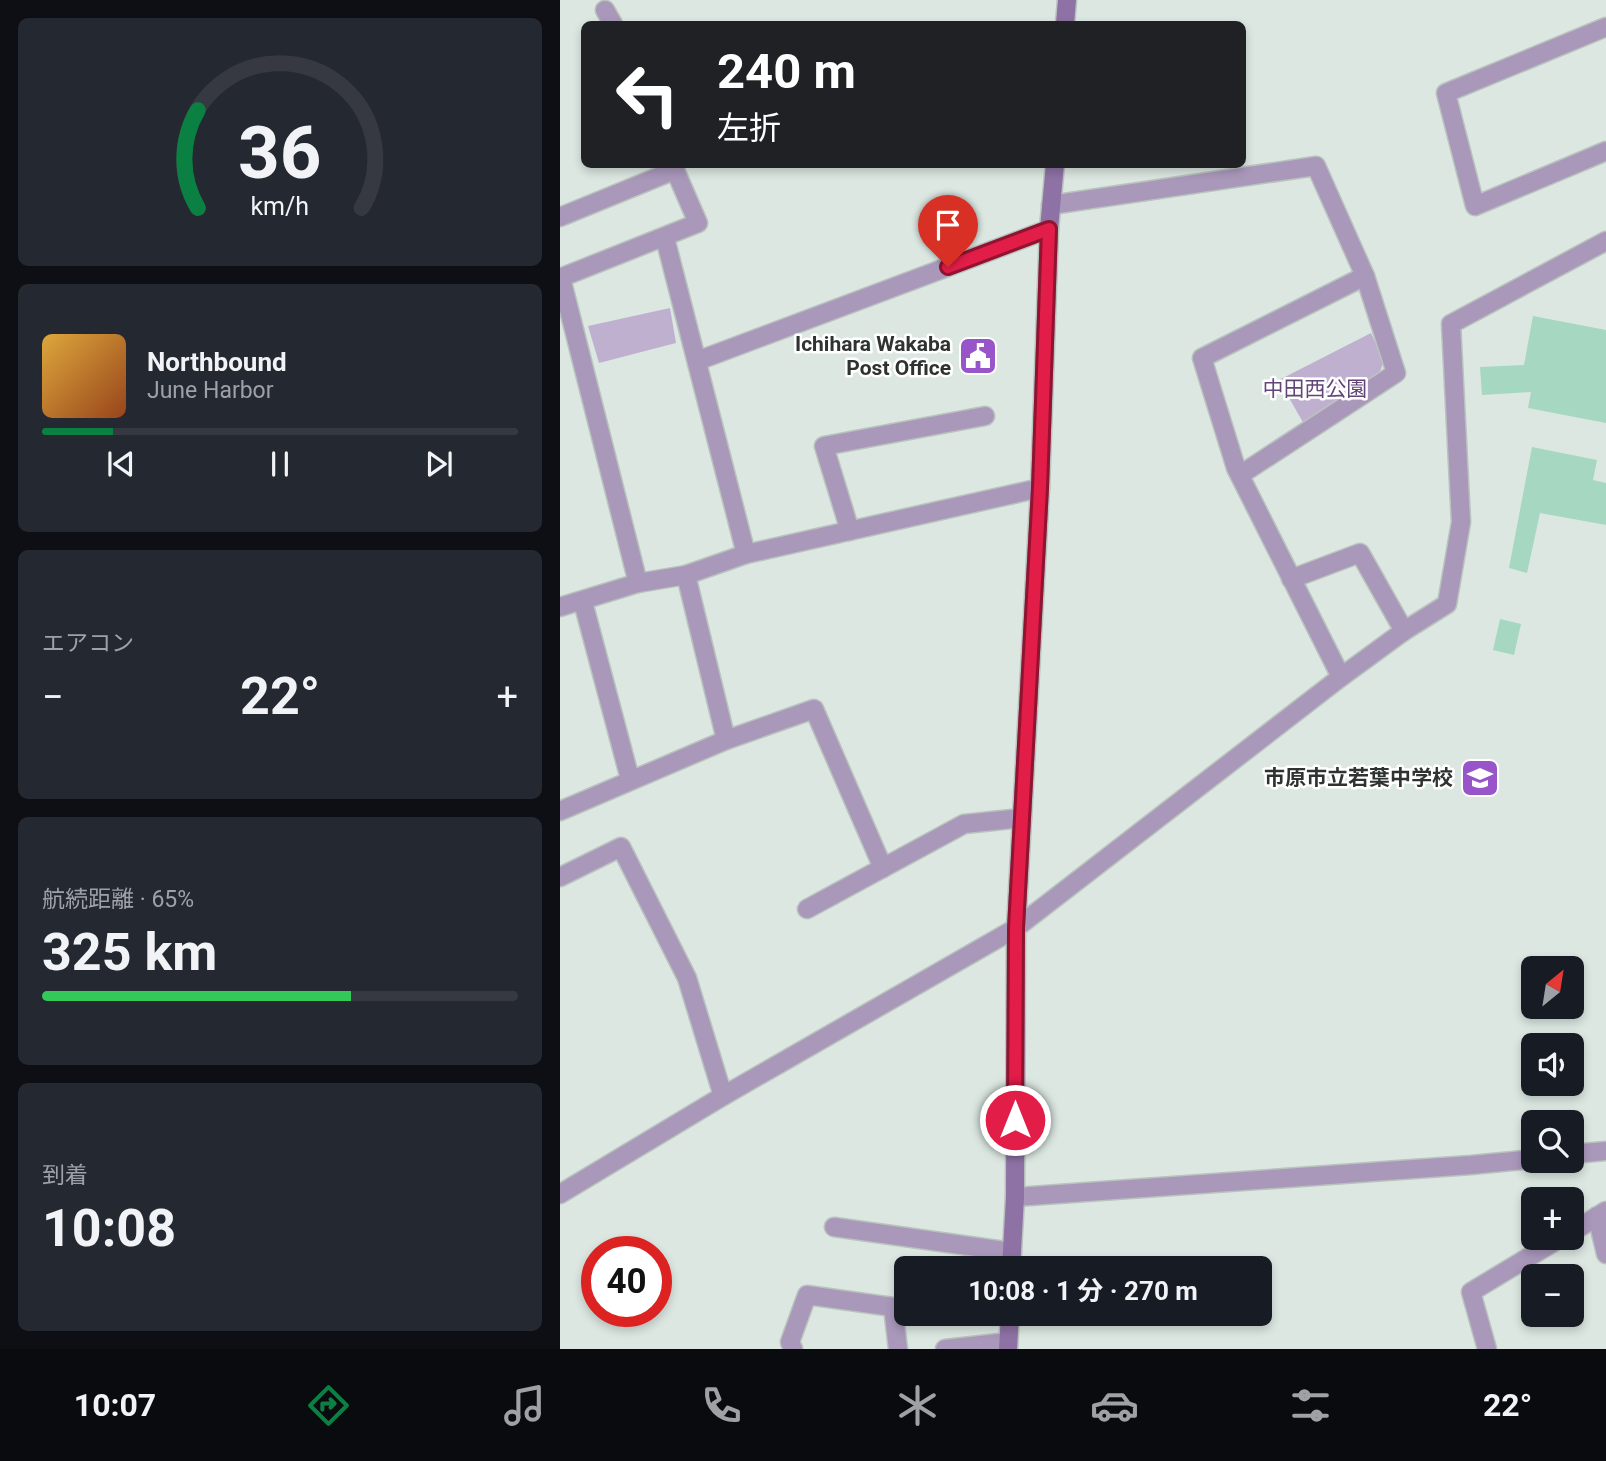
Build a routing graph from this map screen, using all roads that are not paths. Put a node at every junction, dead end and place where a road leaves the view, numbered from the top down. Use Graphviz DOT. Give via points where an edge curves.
graph roads {
  1 [pos="1067,0"];
  2 [pos="1065,21"];
  3 [pos="1606,27"];
  4 [pos="1606,150"];
  5 [pos="674,168"];
  6 [pos="676,168"];
  7 [pos="1055,168"];
  8 [pos="1051,205"];
  9 [pos="560,217"];
  10 [pos="1049,229"];
  11 [pos="664,238"];
  12 [pos="1606,241"];
  13 [pos="1365,276"];
  14 [pos="561,278"];
  15 [pos="696,361"];
  16 [pos="985,416"];
  17 [pos="1240,475"];
  18 [pos="1040,488"];
  19 [pos="850,531"];
  20 [pos="746,554"];
  21 [pos="686,575"];
  22 [pos="1291,579"];
  23 [pos="638,583"];
  24 [pos="583,602"];
  25 [pos="560,607"];
  26 [pos="1404,631"];
  27 [pos="1341,677"];
  28 [pos="726,740"];
  29 [pos="630,779"];
  30 [pos="560,811"];
  31 [pos="1022,818"];
  32 [pos="883,868"];
  33 [pos="560,877"];
  34 [pos="807,909"];
  35 [pos="1016,928"];
  36 [pos="723,1096"];
  37 [pos="1606,1150"];
  38 [pos="1584,1153"];
  39 [pos="1521,1160"];
  40 [pos="560,1194"];
  41 [pos="1015,1197"];
  42 [pos="1602,1214"];
  43 [pos="1584,1225"];
  44 [pos="835,1227"];
  45 [pos="1540,1250"];
  46 [pos="1606,1254"];
  47 [pos="986,1256"];
  48 [pos="1012,1256"];
  49 [pos="1009,1326"];
  50 [pos="1008,1345"];
  51 [pos="793,1349"];
  52 [pos="898,1349"];
  53 [pos="945,1349"];
  54 [pos="1487,1349"];
  1 -- 2 [label="street"];
  3 -- 4 [label="street" via="1446,93 1475,206"];
  5 -- 9 [label="street"];
  6 -- 11 [label="street" via="698,223"];
  7 -- 8 [label="street"];
  8 -- 10 [label="street"];
  8 -- 13 [label="street" via="1316,166"];
  10 -- 15 [label="street"];
  10 -- 18 [label="street"];
  11 -- 14 [label="street"];
  11 -- 15 [label="street"];
  12 -- 26 [label="street" via="1451,324 1461,522 1447,604"];
  13 -- 17 [label="street" via="1396,373"];
  13 -- 17 [label="street" via="1202,359"];
  14 -- 23 [label="street"];
  15 -- 20 [label="street"];
  16 -- 19 [label="street" via="824,446"];
  17 -- 22 [label="street"];
  18 -- 19 [label="street"];
  18 -- 31 [label="street"];
  19 -- 20 [label="street"];
  20 -- 21 [label="street"];
  21 -- 23 [label="street"];
  21 -- 28 [label="street"];
  22 -- 26 [label="street" via="1360,553"];
  22 -- 27 [label="street"];
  23 -- 24 [label="street"];
  24 -- 25 [label="street"];
  24 -- 29 [label="street"];
  26 -- 27 [label="street"];
  27 -- 35 [label="street"];
  28 -- 29 [label="street"];
  28 -- 32 [label="street" via="814,709"];
  29 -- 30 [label="street"];
  31 -- 32 [label="street" via="964,824"];
  31 -- 35 [label="street"];
  32 -- 34 [label="street"];
  33 -- 36 [label="street" via="621,847 687,978"];
  35 -- 36 [label="street"];
  35 -- 41 [label="street"];
  36 -- 40 [label="street"];
  37 -- 38 [label="street"];
  39 -- 41 [label="street"];
  41 -- 48 [label="street"];
  42 -- 43 [label="street"];
  42 -- 46 [label="street"];
  44 -- 47 [label="street"];
  45 -- 54 [label="street" via="1471,1292"];
  49 -- 50 [label="street"];
  50 -- 53 [label="street"];
  51 -- 52 [label="street" via="790,1342 807,1295 893,1307"];
}
